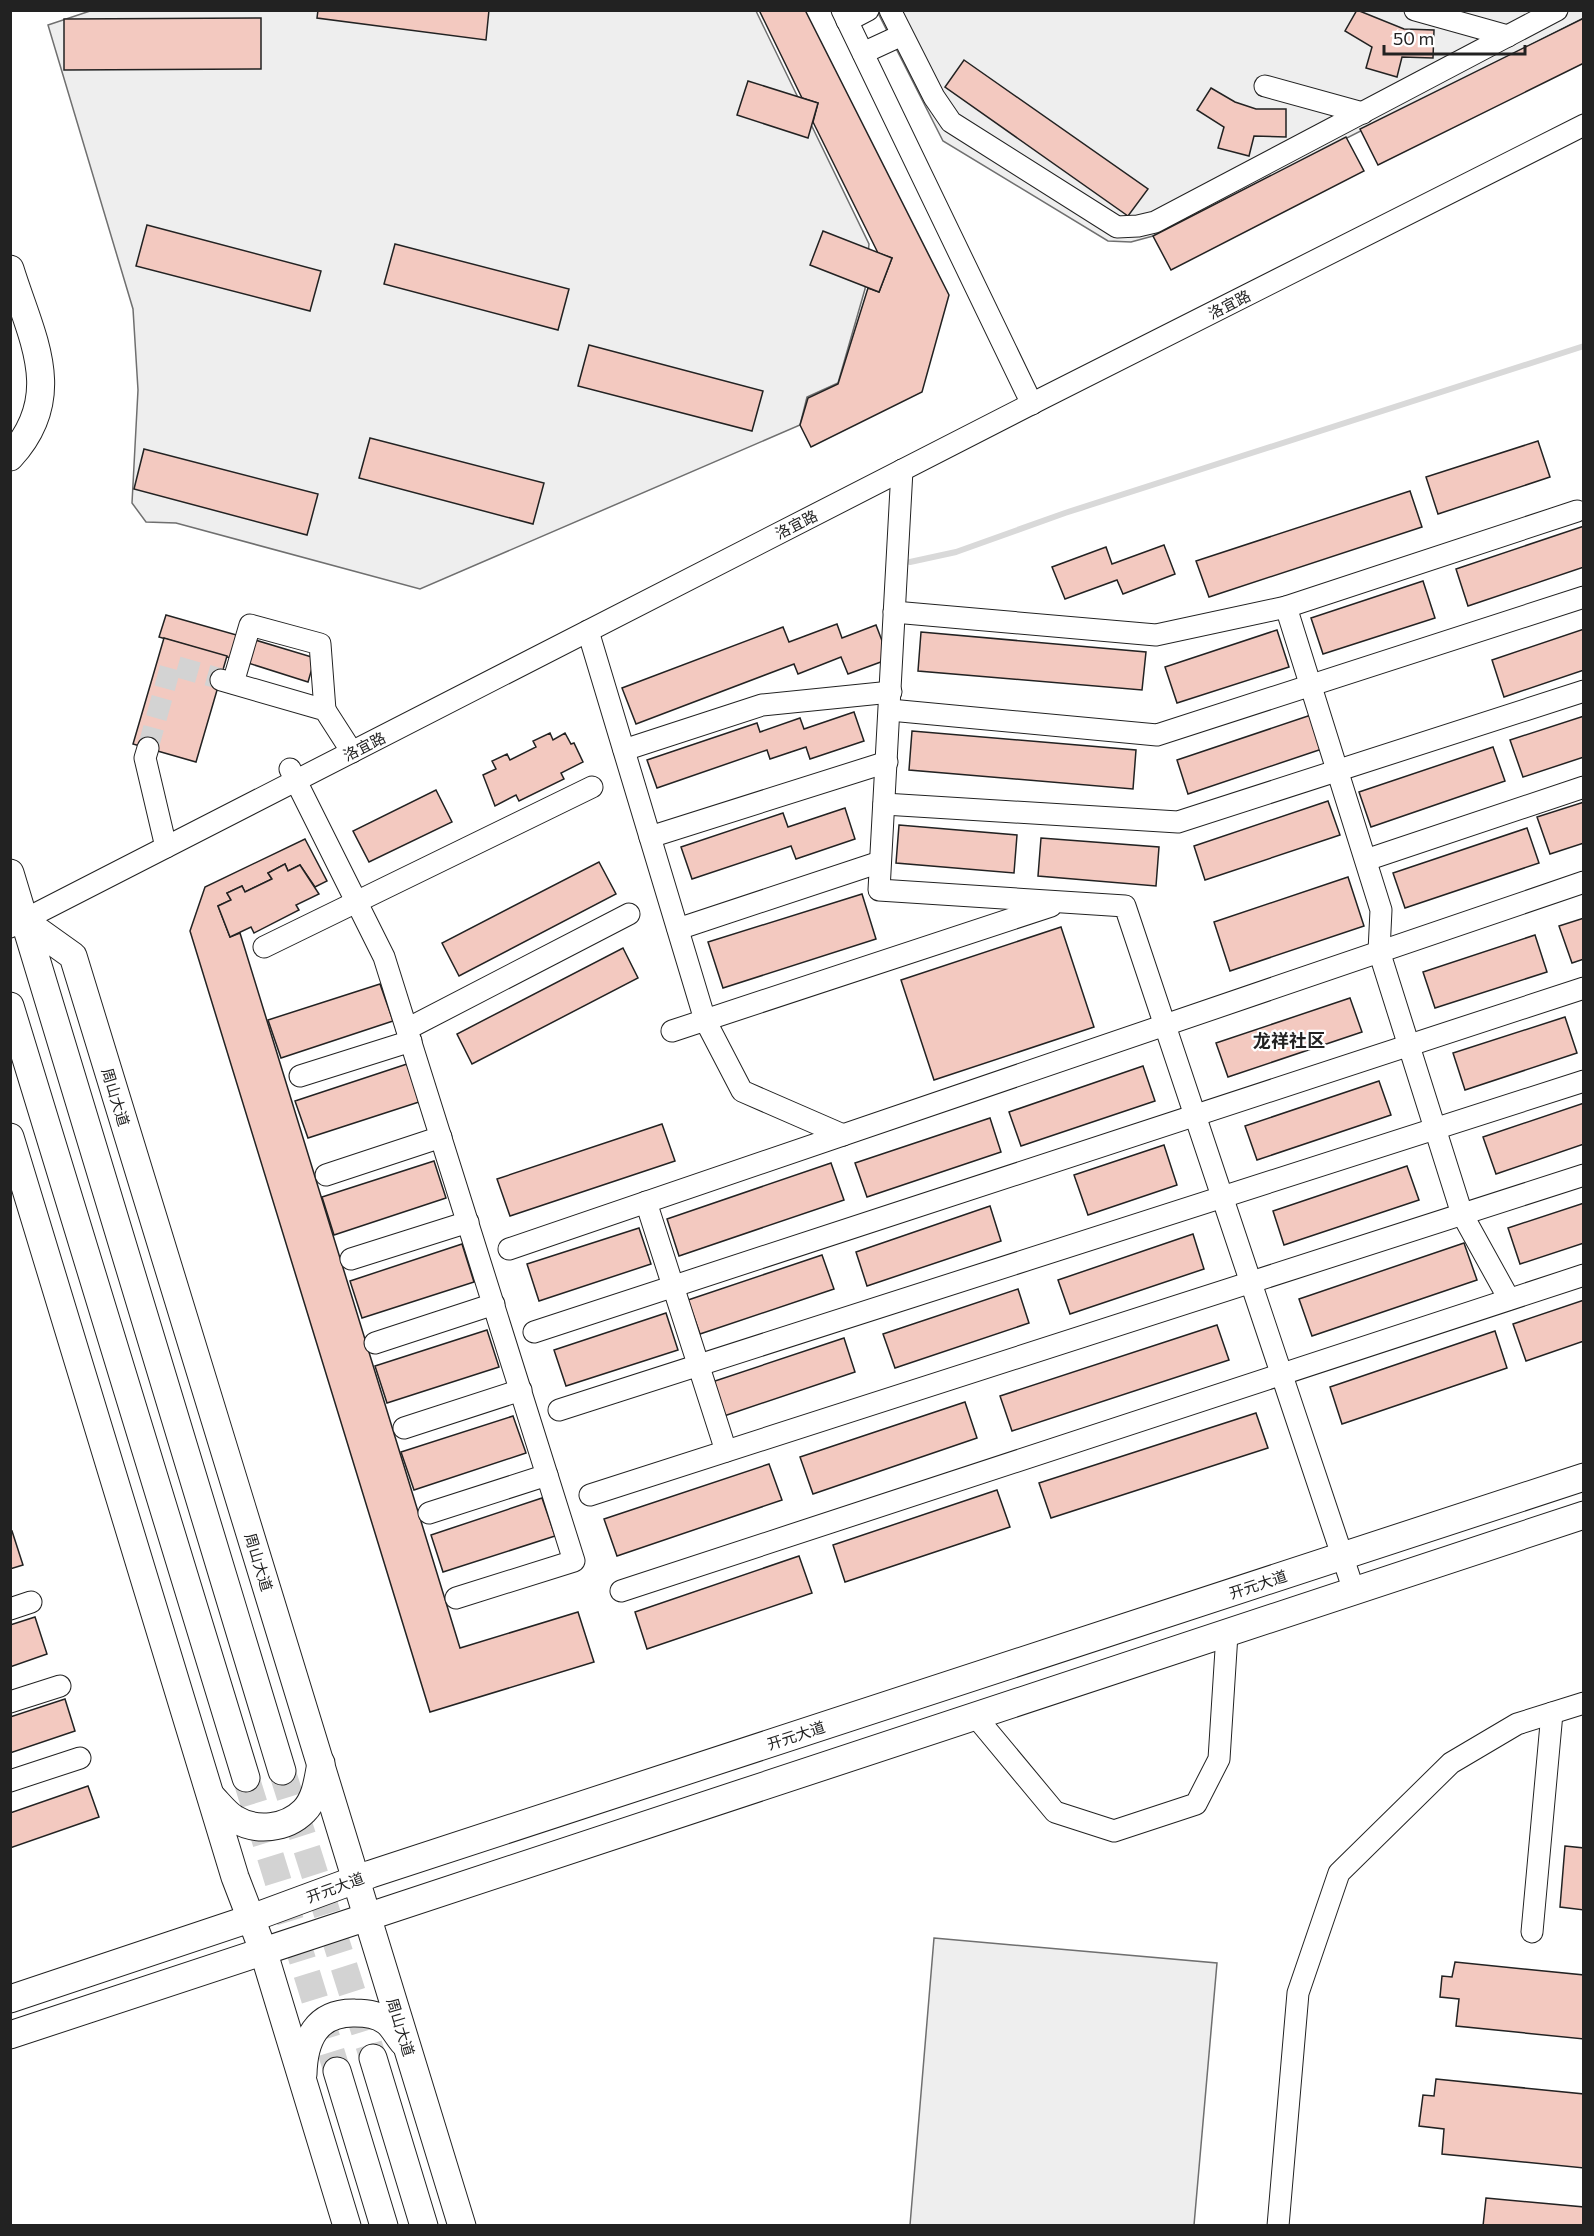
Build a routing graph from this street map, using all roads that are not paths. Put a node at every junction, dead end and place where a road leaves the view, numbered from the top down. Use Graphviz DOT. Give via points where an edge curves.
graph roads {
  1 [pos="868,10"];
  2 [pos="890,10"];
  3 [pos="1415,10"];
  4 [pos="1557,10"];
  5 [pos="845,16"];
  6 [pos="902,35"];
  7 [pos="1508,36"];
  8 [pos="863,54"];
  9 [pos="1264,86"];
  10 [pos="1584,110"];
  11 [pos="1363,112"];
  12 [pos="1584,125"];
  13 [pos="10,269"];
  14 [pos="22,308"];
  15 [pos="1028,398"];
  16 [pos="10,433"];
  17 [pos="10,457"];
  18 [pos="902,470"];
  19 [pos="1577,511"];
  20 [pos="1584,597"];
  21 [pos="1286,608"];
  22 [pos="894,612"];
  23 [pos="588,631"];
  24 [pos="1310,686"];
  25 [pos="1584,691"];
  26 [pos="891,701"];
  27 [pos="325,710"];
  28 [pos="349,746"];
  29 [pos="148,748"];
  30 [pos="624,750"];
  31 [pos="887,762"];
  32 [pos="1337,771"];
  33 [pos="293,775"];
  34 [pos="592,787"];
  35 [pos="1584,788"];
  36 [pos="884,804"];
  37 [pos="650,837"];
  38 [pos="164,840"];
  39 [pos="1366,861"];
  40 [pos="880,862"];
  41 [pos="10,873"];
  42 [pos="1584,882"];
  43 [pos="357,901"];
  44 [pos="1063,902"];
  45 [pos="629,914"];
  46 [pos="17,916"];
  47 [pos="678,929"];
  48 [pos="264,947"];
  49 [pos="1379,951"];
  50 [pos="1584,988"];
  51 [pos="10,1006"];
  52 [pos="705,1020"];
  53 [pos="1165,1025"];
  54 [pos="672,1031"];
  55 [pos="409,1035"];
  56 [pos="1409,1045"];
  57 [pos="300,1076"];
  58 [pos="1584,1081"];
  59 [pos="1195,1115"];
  60 [pos="1435,1129"];
  61 [pos="843,1135"];
  62 [pos="10,1137"];
  63 [pos="441,1137"];
  64 [pos="326,1175"];
  65 [pos="1584,1175"];
  66 [pos="1223,1197"];
  67 [pos="646,1202"];
  68 [pos="1462,1214"];
  69 [pos="468,1222"];
  70 [pos="509,1249"];
  71 [pos="351,1259"];
  72 [pos="1584,1275"];
  73 [pos="1251,1282"];
  74 [pos="673,1286"];
  75 [pos="1509,1299"];
  76 [pos="494,1304"];
  77 [pos="534,1332"];
  78 [pos="375,1343"];
  79 [pos="699,1365"];
  80 [pos="1282,1374"];
  81 [pos="521,1390"];
  82 [pos="559,1410"];
  83 [pos="405,1428"];
  84 [pos="726,1451"];
  85 [pos="547,1475"];
  86 [pos="1584,1476"];
  87 [pos="590,1495"];
  88 [pos="429,1513"];
  89 [pos="1584,1515"];
  90 [pos="1342,1556"];
  91 [pos="621,1591"];
  92 [pos="1354,1592"];
  93 [pos="456,1598"];
  94 [pos="31,1602"];
  95 [pos="10,1609"];
  96 [pos="1227,1634"];
  97 [pos="60,1686"];
  98 [pos="10,1702"];
  99 [pos="1584,1703"];
  100 [pos="1552,1713"];
  101 [pos="976,1717"];
  102 [pos="80,1758"];
  103 [pos="321,1763"];
  104 [pos="282,1771"];
  105 [pos="246,1778"];
  106 [pos="10,1781"];
  107 [pos="210,1796"];
  108 [pos="357,1879"];
  109 [pos="252,1918"];
  110 [pos="368,1918"];
  111 [pos="1532,1932"];
  112 [pos="263,1950"];
  113 [pos="10,1999"];
  114 [pos="10,2035"];
  115 [pos="408,2048"];
  116 [pos="372,2058"];
  117 [pos="337,2071"];
  118 [pos="303,2082"];
  119 [pos="347,2226"];
  120 [pos="384,2226"];
  121 [pos="424,2226"];
  122 [pos="462,2226"];
  123 [pos="1278,2226"];
  1 -- 5 [label="street"];
  2 -- 6 [label="street"];
  3 -- 7 [label="street"];
  4 -- 7 [label="street"];
  5 -- 8 [label="street"];
  6 -- 8 [label="street"];
  6 -- 11 [label="street" via="951,122 1117,227 1155,222"];
  7 -- 11 [label="street"];
  8 -- 15 [label="street"];
  9 -- 11 [label="street"];
  10 -- 15 [label="street, 洛宜路"];
  12 -- 15 [label="street, 洛宜路"];
  13 -- 14 [label="main road"];
  14 -- 16 [label="main road" via="27,381 24,407"];
  14 -- 17 [label="main road" via="40,357 41,396 32,430"];
  15 -- 18 [label="street, 洛宜路"];
  15 -- 28 [label="street, 洛宜路"];
  18 -- 22 [label="street"];
  18 -- 23 [label="street, 洛宜路"];
  19 -- 21 [label="street"];
  20 -- 24 [label="street"];
  21 -- 22 [label="street" via="1156,635"];
  21 -- 24 [label="street"];
  22 -- 26 [label="street"];
  23 -- 28 [label="street, 洛宜路"];
  23 -- 30 [label="street"];
  24 -- 26 [label="street" via="1156,735"];
  24 -- 32 [label="street"];
  25 -- 32 [label="street"];
  26 -- 30 [label="street" via="762,705"];
  26 -- 31 [label="street"];
  27 -- 27 [label="street" via="227,681 250,625 320,644"];
  27 -- 28 [label="street"];
  28 -- 33 [label="street, 洛宜路"];
  29 -- 38 [label="street" via="145,758"];
  30 -- 37 [label="street"];
  31 -- 36 [label="street"];
  31 -- 37 [label="street"];
  32 -- 36 [label="street" via="1178,822"];
  32 -- 39 [label="street"];
  33 -- 38 [label="street, 洛宜路"];
  33 -- 43 [label="street"];
  34 -- 43 [label="street"];
  35 -- 39 [label="street"];
  36 -- 40 [label="street"];
  37 -- 47 [label="street"];
  38 -- 46 [label="street, 洛宜路"];
  39 -- 49 [label="street" via="1381,910"];
  40 -- 44 [label="street" via="879,890"];
  40 -- 47 [label="street"];
  41 -- 46 [label="main road"];
  42 -- 49 [label="street"];
  43 -- 48 [label="street"];
  43 -- 55 [label="street" via="384,957"];
  44 -- 52 [label="street"];
  44 -- 53 [label="street" via="1125,906"];
  45 -- 55 [label="street"];
  46 -- 103 [label="main road, 周山大道" via="73,956"];
  46 -- 104 [label="main road"];
  47 -- 52 [label="street"];
  49 -- 53 [label="street"];
  49 -- 56 [label="street"];
  50 -- 56 [label="street"];
  51 -- 105 [label="main road"];
  52 -- 54 [label="street"];
  52 -- 61 [label="street" via="742,1091"];
  53 -- 59 [label="street"];
  53 -- 61 [label="street"];
  55 -- 57 [label="street"];
  55 -- 63 [label="street"];
  56 -- 59 [label="street"];
  56 -- 60 [label="street"];
  58 -- 60 [label="street"];
  59 -- 66 [label="street"];
  59 -- 74 [label="street"];
  60 -- 66 [label="street"];
  60 -- 68 [label="street"];
  61 -- 67 [label="street"];
  62 -- 107 [label="main road"];
  63 -- 64 [label="street"];
  63 -- 69 [label="street"];
  65 -- 68 [label="street"];
  66 -- 73 [label="street"];
  66 -- 79 [label="street"];
  67 -- 70 [label="street"];
  67 -- 74 [label="street"];
  68 -- 73 [label="street"];
  68 -- 75 [label="street"];
  69 -- 71 [label="street"];
  69 -- 76 [label="street"];
  72 -- 75 [label="street"];
  73 -- 80 [label="street"];
  73 -- 84 [label="street"];
  74 -- 77 [label="street"];
  74 -- 79 [label="street"];
  75 -- 80 [label="street"];
  76 -- 78 [label="street"];
  76 -- 81 [label="street"];
  79 -- 82 [label="street"];
  79 -- 84 [label="street"];
  80 -- 90 [label="street"];
  80 -- 91 [label="street"];
  81 -- 83 [label="street"];
  81 -- 85 [label="street"];
  84 -- 87 [label="street"];
  85 -- 88 [label="street"];
  85 -- 93 [label="street" via="574,1560"];
  86 -- 90 [label="main road, 开元大道"];
  89 -- 92 [label="main road"];
  90 -- 92 [label="street"];
  90 -- 108 [label="main road, 开元大道"];
  92 -- 96 [label="main road"];
  94 -- 95 [label="street"];
  96 -- 101 [label="main road"];
  96 -- 101 [label="street" via="1219,1759 1196,1804 1114,1831 1055,1812"];
  97 -- 98 [label="street"];
  99 -- 100 [label="street"];
  100 -- 111 [label="street"];
  100 -- 123 [label="street" via="1517,1724 1451,1763 1339,1873 1298,1993"];
  101 -- 110 [label="main road"];
  102 -- 106 [label="street"];
  103 -- 107 [label="main road" via="315,1791 304,1811 280,1826 253,1827 234,1818"];
  103 -- 108 [label="main road, 周山大道"];
  107 -- 109 [label="main road"];
  108 -- 109 [label="main road, 开元大道"];
  108 -- 110 [label="main road, 周山大道"];
  109 -- 112 [label="main road"];
  109 -- 113 [label="main road, 开元大道"];
  110 -- 112 [label="main road"];
  110 -- 115 [label="main road, 周山大道"];
  112 -- 114 [label="main road"];
  112 -- 118 [label="main road"];
  115 -- 118 [label="main road" via="386,2021 367,2013 340,2012 315,2027 303,2051"];
  115 -- 122 [label="main road, 周山大道"];
  116 -- 121 [label="main road"];
  117 -- 120 [label="main road"];
  118 -- 119 [label="main road"];
}
